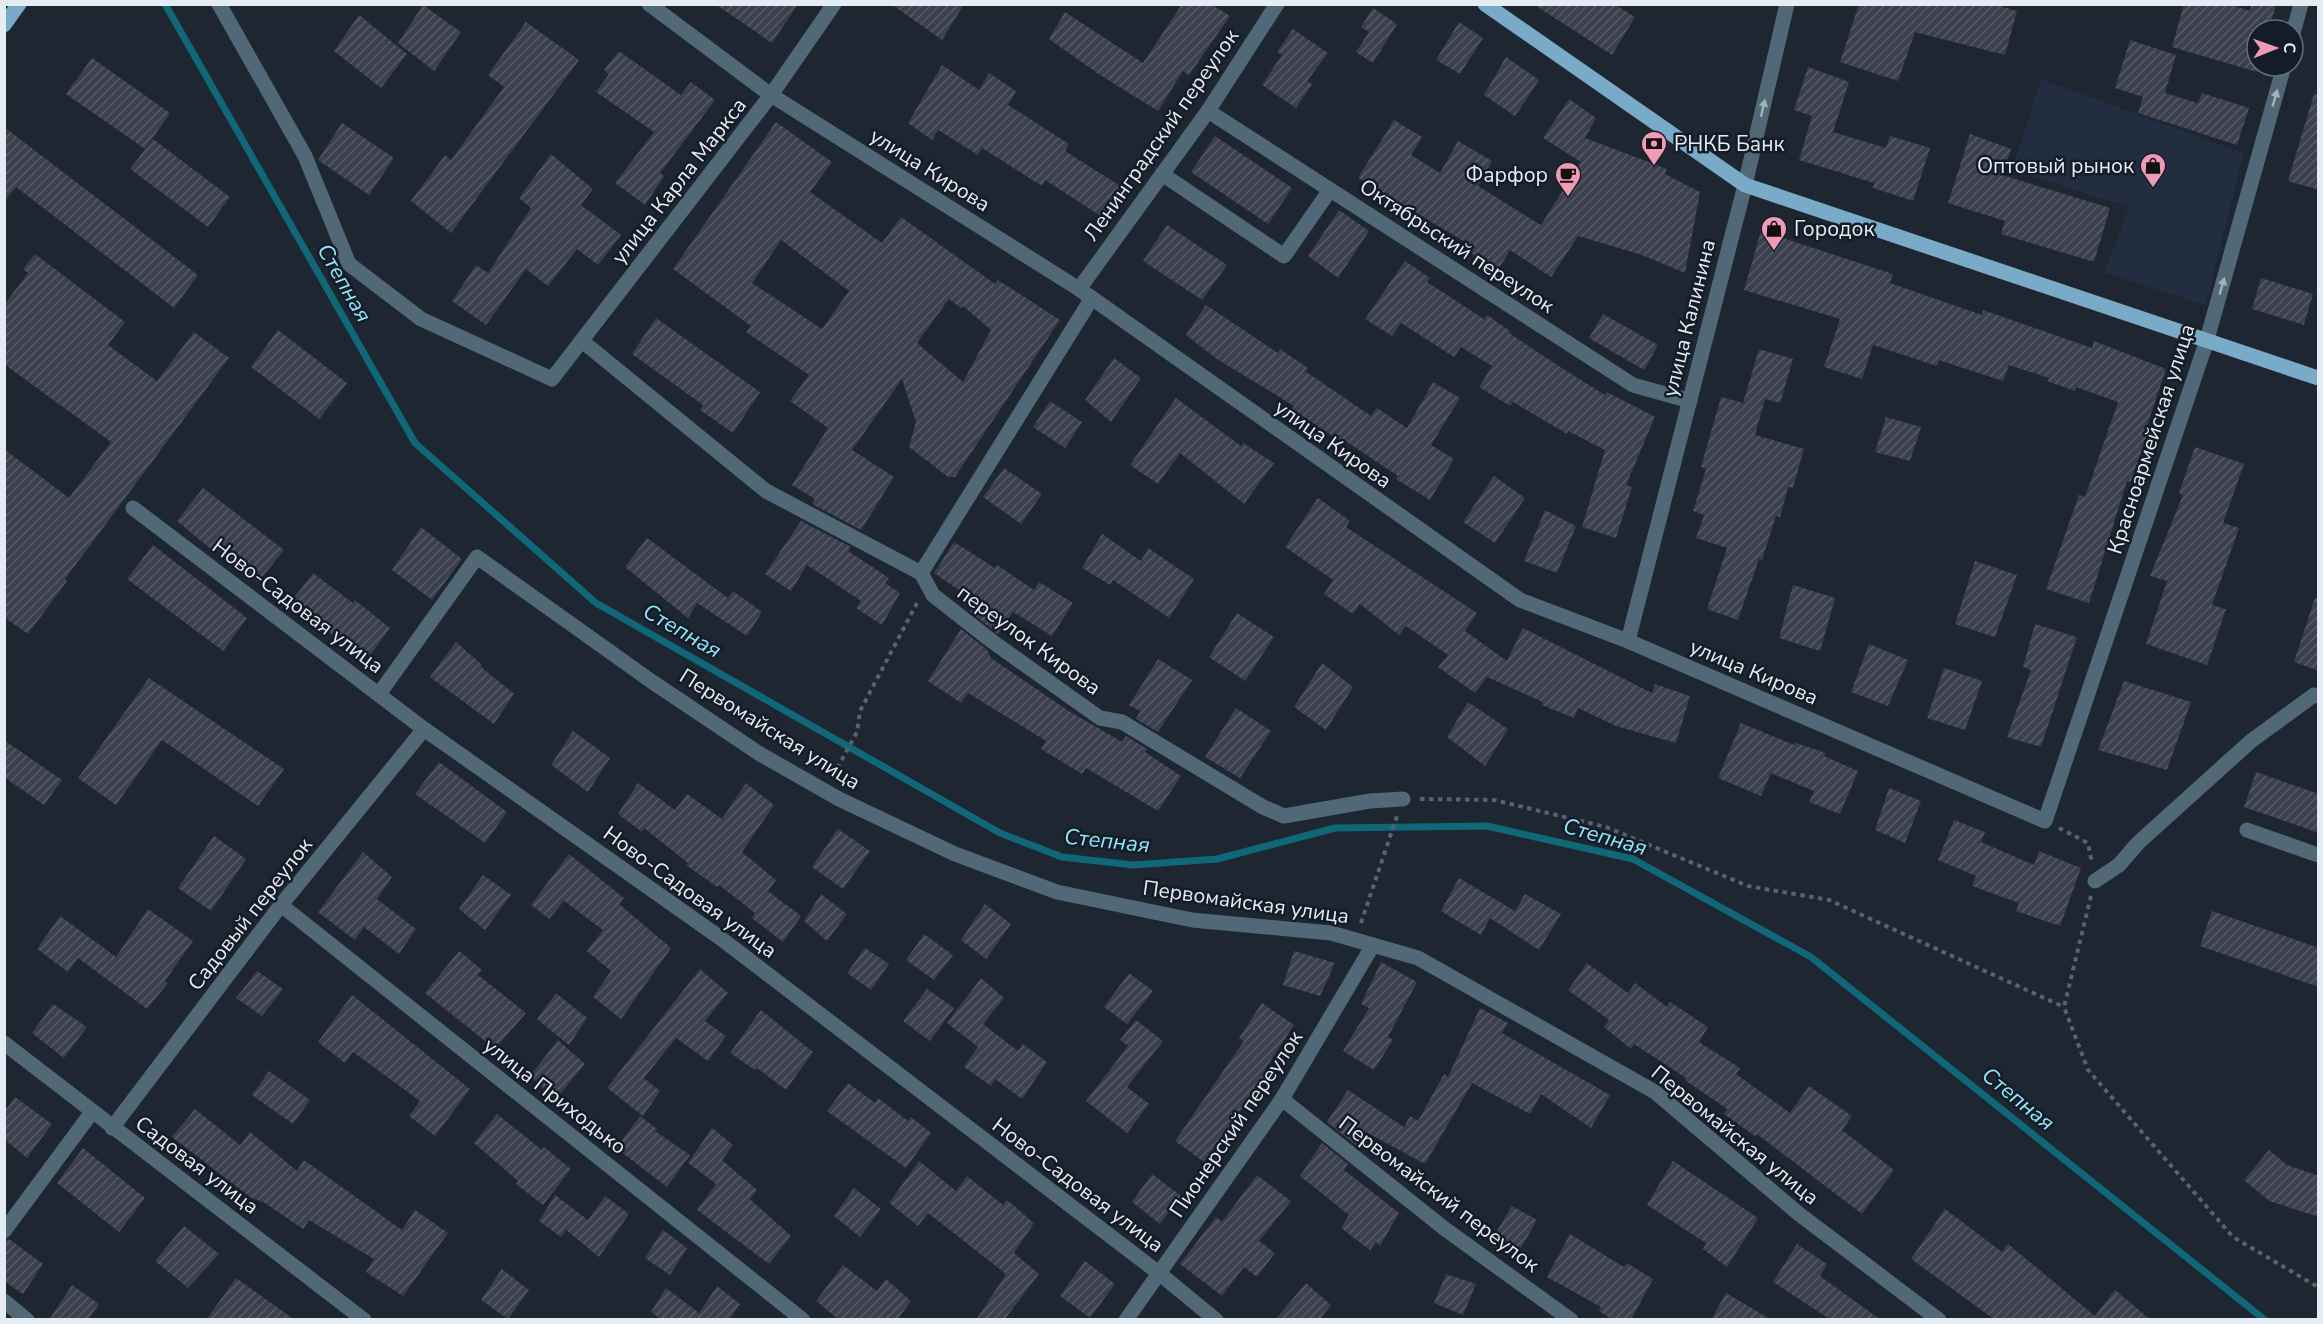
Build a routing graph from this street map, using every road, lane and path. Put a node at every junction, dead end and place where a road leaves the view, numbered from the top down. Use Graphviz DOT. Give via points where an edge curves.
graph roads {
  1 [pos="19,4"];
  2 [pos="219,4"];
  3 [pos="649,4"];
  4 [pos="834,4"];
  5 [pos="1277,4"];
  6 [pos="1485,4"];
  7 [pos="1786,4"];
  8 [pos="4,24"];
  9 [pos="2281,78"];
  10 [pos="771,95"];
  11 [pos="1208,111"];
  12 [pos="1162,174"];
  13 [pos="1745,185"];
  14 [pos="1330,190"];
  15 [pos="1078,289"];
  16 [pos="1092,298"];
  17 [pos="582,341"];
  18 [pos="2206,343"];
  19 [pos="2319,378"];
  20 [pos="1690,401"];
  21 [pos="133,508"];
  22 [pos="924,578"];
  23 [pos="1628,641"];
  24 [pos="379,694"];
  25 [pos="2319,696"];
  26 [pos="424,729"];
  27 [pos="839,761"];
  28 [pos="1403,799"];
  29 [pos="2045,821"];
  30 [pos="2247,831"];
  31 [pos="2319,855"];
  32 [pos="2095,881"];
  33 [pos="281,905"];
  34 [pos="1356,939"];
  35 [pos="1372,945"];
  36 [pos="2064,1007"];
  37 [pos="4,1043"];
  38 [pos="1282,1099"];
  39 [pos="92,1112"];
  40 [pos="112,1128"];
  41 [pos="4,1231"];
  42 [pos="1160,1274"];
  43 [pos="2319,1287"];
  44 [pos="4,1301"];
  45 [pos="27,1320"];
  46 [pos="364,1320"];
  47 [pos="803,1320"];
  48 [pos="1126,1320"];
  49 [pos="1216,1320"];
  50 [pos="1571,1320"];
  51 [pos="1939,1320"];
  1 -- 8 [label="main road"];
  2 -- 17 [label="street, улица Карла Маркса" via="305,156 350,264 421,319 552,379"];
  3 -- 10 [label="street, улица Кирова"];
  4 -- 10 [label="street, улица Карла Маркса"];
  5 -- 11 [label="street, Ленинградский переулок"];
  6 -- 13 [label="main road"];
  13 -- 7 [label="street, улица Калинина, one-way"];
  18 -- 9 [label="street, Красноармейская улица, one-way"];
  10 -- 15 [label="street, улица Кирова"];
  10 -- 17 [label="street, улица Карла Маркса"];
  11 -- 12 [label="street, Ленинградский переулок"];
  11 -- 14 [label="street, Октябрьский переулок"];
  12 -- 14 [label="street" via="1284,256"];
  12 -- 15 [label="street, Ленинградский переулок"];
  13 -- 18 [label="main road"];
  13 -- 20 [label="street, улица Калинина"];
  14 -- 20 [label="street, Октябрьский переулок" via="1633,385"];
  15 -- 16 [label="street, улица Кирова"];
  16 -- 22 [label="street"];
  16 -- 23 [label="street, улица Кирова" via="1520,600"];
  17 -- 22 [label="street, переулок Кирова" via="766,491"];
  18 -- 19 [label="main road"];
  18 -- 29 [label="street, Красноармейская улица"];
  20 -- 23 [label="street, улица Калинина"];
  21 -- 24 [label="street, Ново-Садовая улица"];
  22 -- 27 [label="path" via="860,711 857,732"];
  22 -- 28 [label="street, переулок Кирова" via="933,595 1100,718 1122,722 1263,807 1284,816"];
  23 -- 29 [label="street, улица Кирова"];
  24 -- 26 [label="street, Ново-Садовая улица"];
  24 -- 34 [label="street, Первомайская улица" via="477,557 760,754 839,799 955,854 1057,892 1192,920 1331,933"];
  25 -- 32 [label="street" via="2314,695 2251,741 2138,843 2119,865"];
  26 -- 33 [label="street, Садовый переулок"];
  26 -- 42 [label="street, Ново-Садовая улица" via="719,937"];
  28 -- 34 [label="path"];
  28 -- 36 [label="path" via="1494,800 1606,827 1748,886 1829,900"];
  29 -- 32 [label="path" via="2088,843"];
  30 -- 31 [label="street"];
  32 -- 36 [label="path"];
  33 -- 40 [label="street, Садовый переулок"];
  33 -- 47 [label="street, улица Приходько"];
  34 -- 35 [label="street, Первомайская улица"];
  35 -- 38 [label="street, Пионерский переулок"];
  35 -- 51 [label="street, Первомайская улица" via="1418,958 1655,1092 1799,1214"];
  36 -- 43 [label="path" via="2088,1070 2233,1237"];
  37 -- 39 [label="street, Садовая улица"];
  38 -- 42 [label="street, Пионерский переулок"];
  38 -- 50 [label="street, Первомайский переулок" via="1445,1229"];
  39 -- 40 [label="street, Садовая улица"];
  39 -- 41 [label="street"];
  40 -- 46 [label="street, Садовая улица"];
  42 -- 48 [label="street, Пионерский переулок"];
  42 -- 49 [label="street, Ново-Садовая улица"];
  44 -- 45 [label="street"];
}
